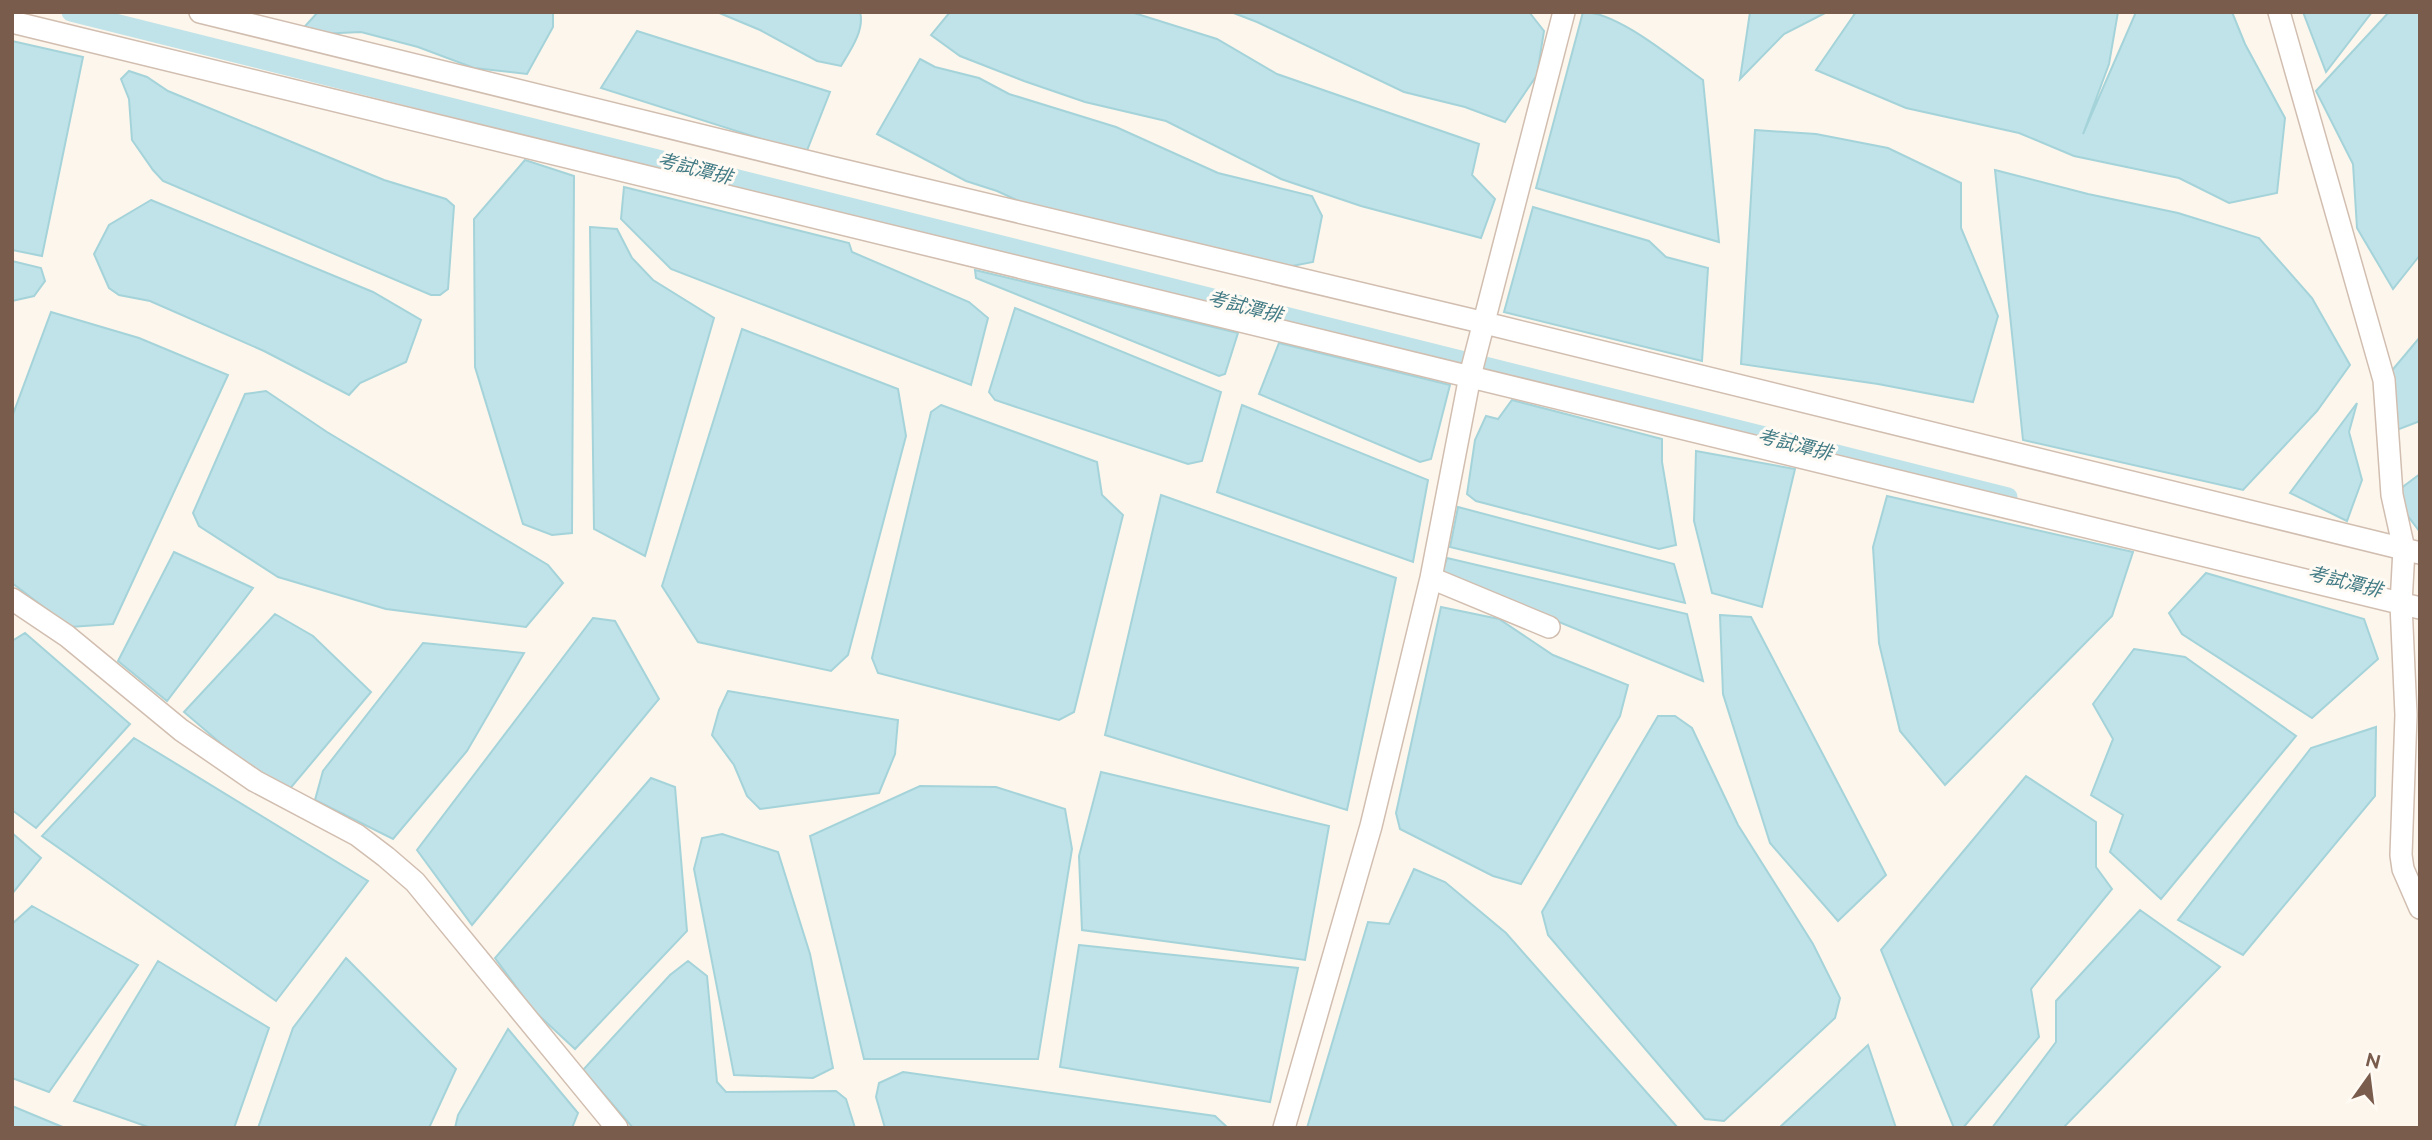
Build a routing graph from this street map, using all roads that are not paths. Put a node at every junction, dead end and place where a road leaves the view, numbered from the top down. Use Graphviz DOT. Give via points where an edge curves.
graph roads {
  1 [pos="200,12"];
  2 [pos="1564,12"];
  3 [pos="2279,12"];
  4 [pos="12,22"];
  5 [pos="1484,327"];
  6 [pos="1471,372"];
  7 [pos="2409,554"];
  8 [pos="1431,578"];
  9 [pos="12,599"];
  10 [pos="2408,603"];
  11 [pos="1549,627"];
  12 [pos="2420,908"];
  13 [pos="617,1128"];
  14 [pos="1284,1128"];
  1 -- 5 [label="lane"];
  2 -- 5 [label="lane"];
  3 -- 7 [label="lane" via="2384,380 2392,495"];
  4 -- 6 [label="lane"];
  5 -- 6 [label="lane"];
  5 -- 7 [label="lane"];
  6 -- 8 [label="lane"];
  6 -- 10 [label="lane"];
  7 -- 10 [label="lane"];
  8 -- 11 [label="lane"];
  8 -- 14 [label="lane" via="1371,826"];
  9 -- 13 [label="lane" via="67,636 181,730 255,781 332,821 415,882"];
  10 -- 12 [label="lane" via="2400,855"];
}
